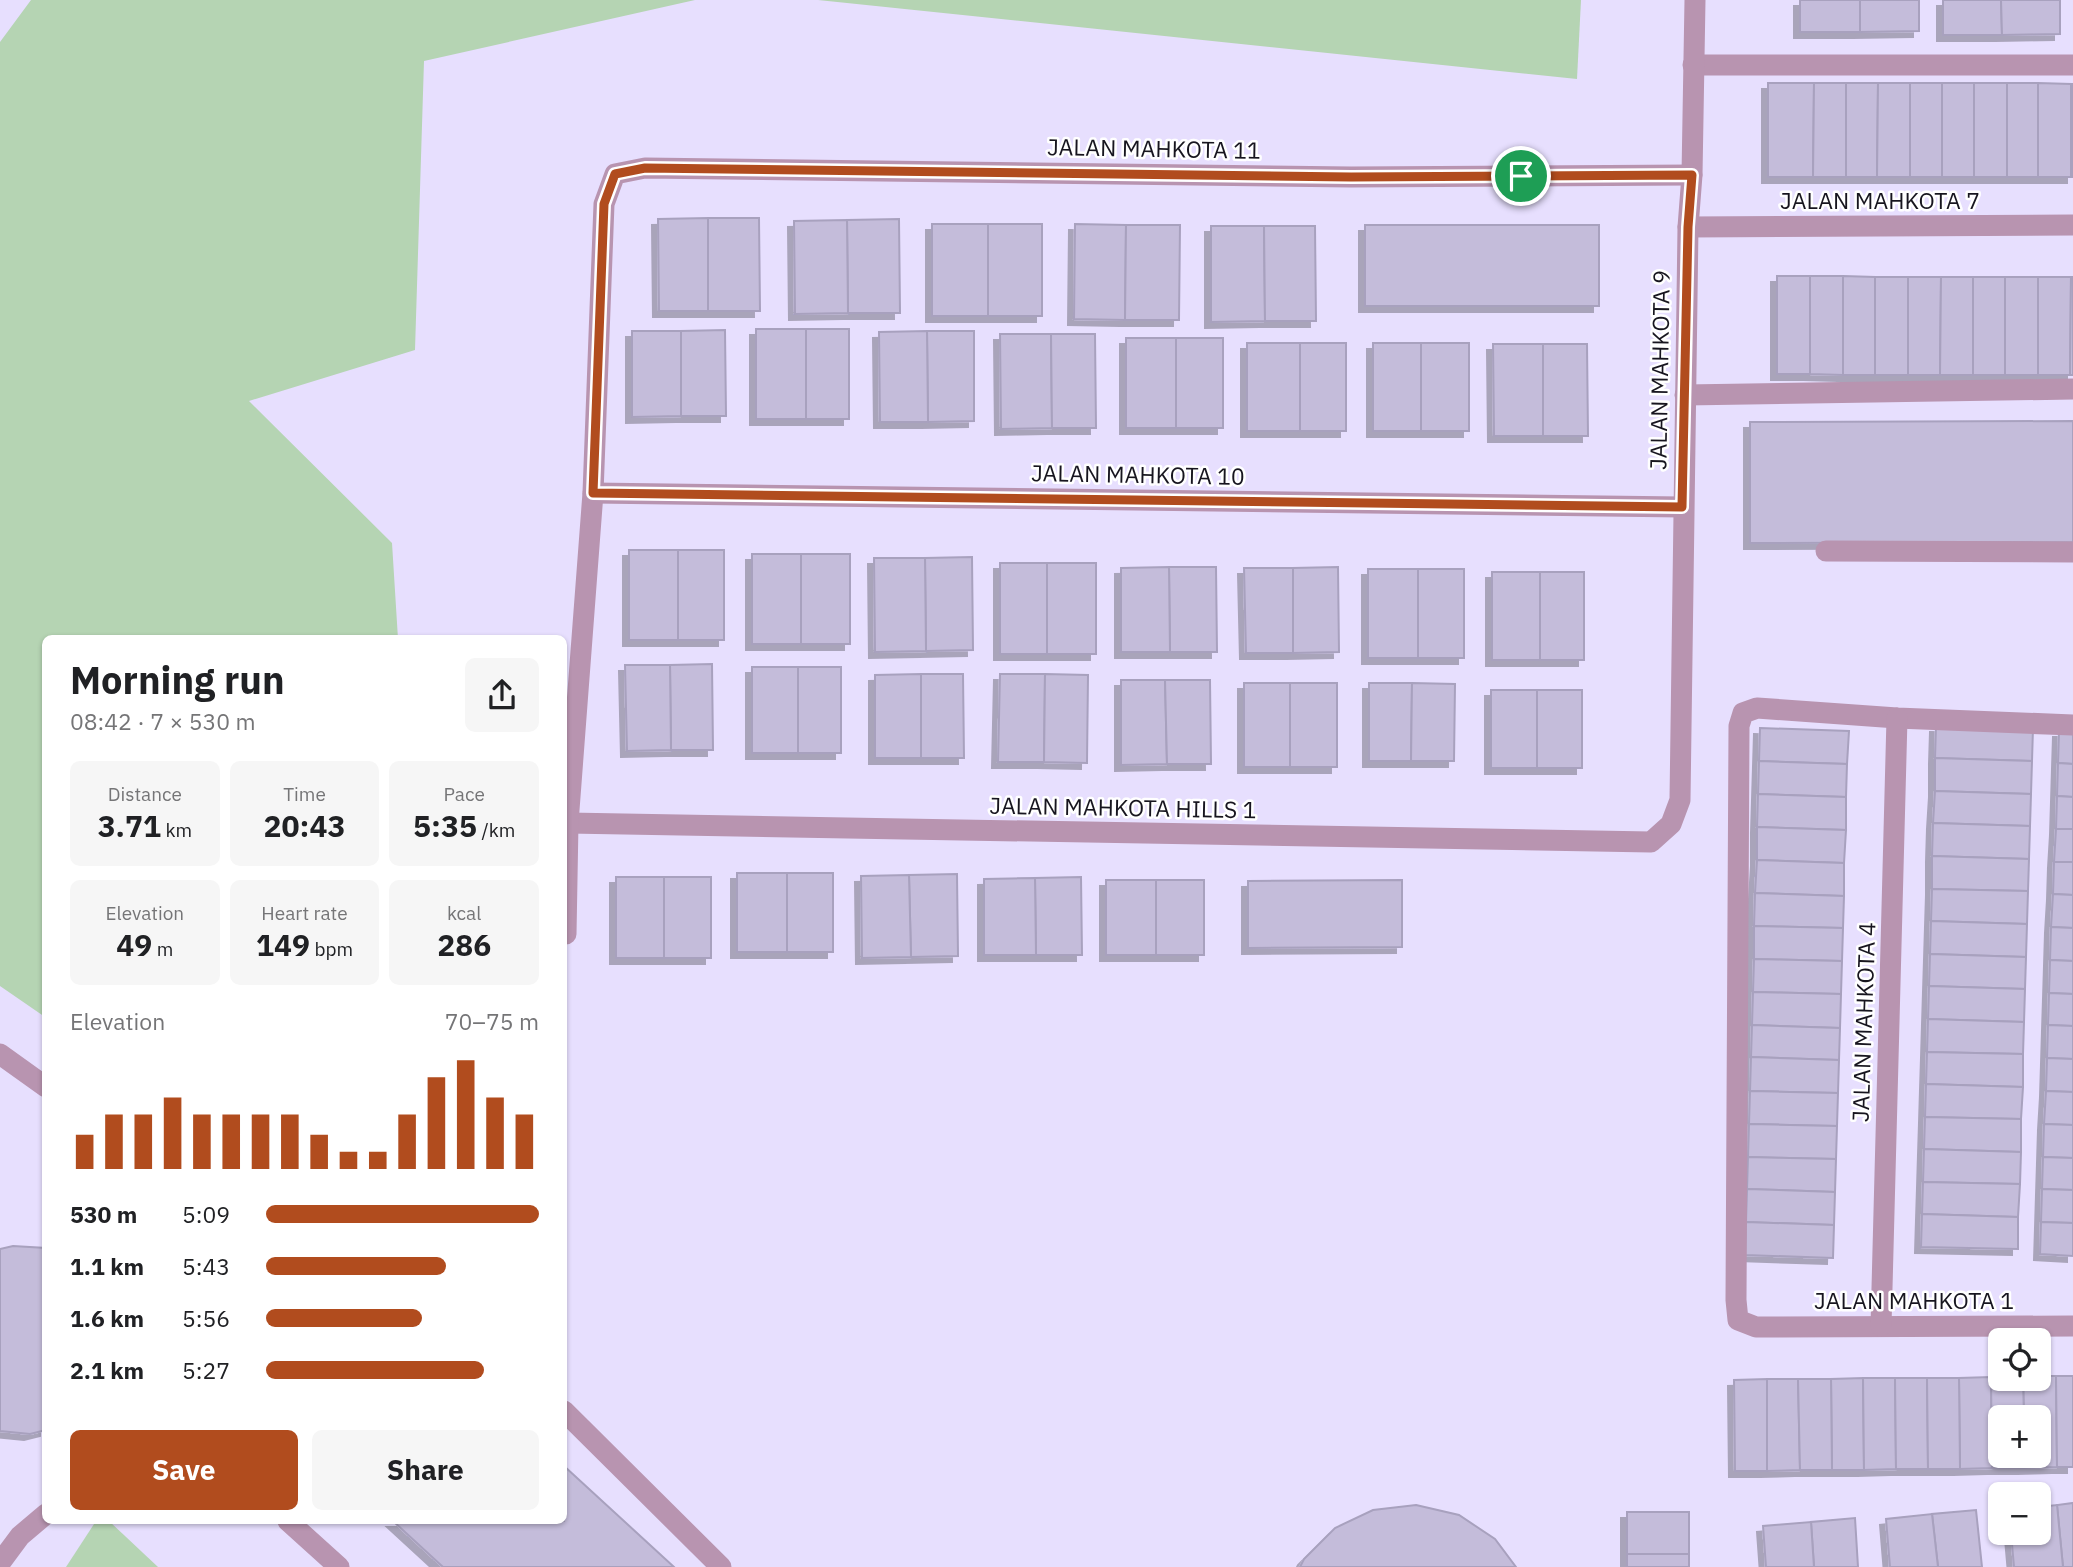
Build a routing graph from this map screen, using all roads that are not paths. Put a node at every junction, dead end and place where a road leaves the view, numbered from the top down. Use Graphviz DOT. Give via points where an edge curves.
graph roads {
  1 [pos="1695,0"];
  2 [pos="1693,65"];
  3 [pos="2073,65"];
  4 [pos="1692,175"];
  5 [pos="2073,225"];
  6 [pos="1688,227"];
  7 [pos="2073,389"];
  8 [pos="1685,395"];
  9 [pos="593,493"];
  10 [pos="1682,507"];
  11 [pos="1826,551"];
  12 [pos="2073,552"];
  13 [pos="1897,719"];
  14 [pos="2073,725"];
  15 [pos="568,823"];
  16 [pos="1671,824"];
  17 [pos="567,878"];
  18 [pos="0,1054"];
  19 [pos="42,1084"];
  20 [pos="1881,1326"];
  21 [pos="2073,1326"];
  22 [pos="567,1414"];
  23 [pos="42,1517"];
  24 [pos="291,1524"];
  25 [pos="0,1563"];
  26 [pos="339,1567"];
  27 [pos="721,1567"];
  1 -- 2 [label="street, JALAN MAHKOTA 9"];
  2 -- 3 [label="street"];
  2 -- 4 [label="street, JALAN MAHKOTA 9"];
  4 -- 6 [label="street, JALAN MAHKOTA 9"];
  4 -- 9 [label="street, JALAN MAHKOTA 11" via="1351,177 645,168 615,174 604,204"];
  5 -- 6 [label="street, JALAN MAHKOTA 7"];
  6 -- 8 [label="street, JALAN MAHKOTA 9"];
  7 -- 8 [label="street"];
  8 -- 10 [label="street, JALAN MAHKOTA 9"];
  9 -- 10 [label="street, JALAN MAHKOTA 10"];
  9 -- 15 [label="street"];
  10 -- 16 [label="street, JALAN MAHKOTA 9" via="1680,800"];
  11 -- 12 [label="street"];
  13 -- 14 [label="street"];
  13 -- 20 [label="street, JALAN MAHKOTA 4"];
  13 -- 20 [label="street, JALAN MAHKOTA 1" via="1757,709 1743,713 1739,726 1738,1320 1756,1327"];
  15 -- 16 [label="street, JALAN MAHKOTA HILLS 1" via="1651,842"];
  15 -- 17 [label="street"];
  18 -- 19 [label="street"];
  20 -- 21 [label="street, JALAN MAHKOTA 1"];
  22 -- 27 [label="street"];
  23 -- 25 [label="street" via="20,1536"];
  24 -- 26 [label="street"];
}
